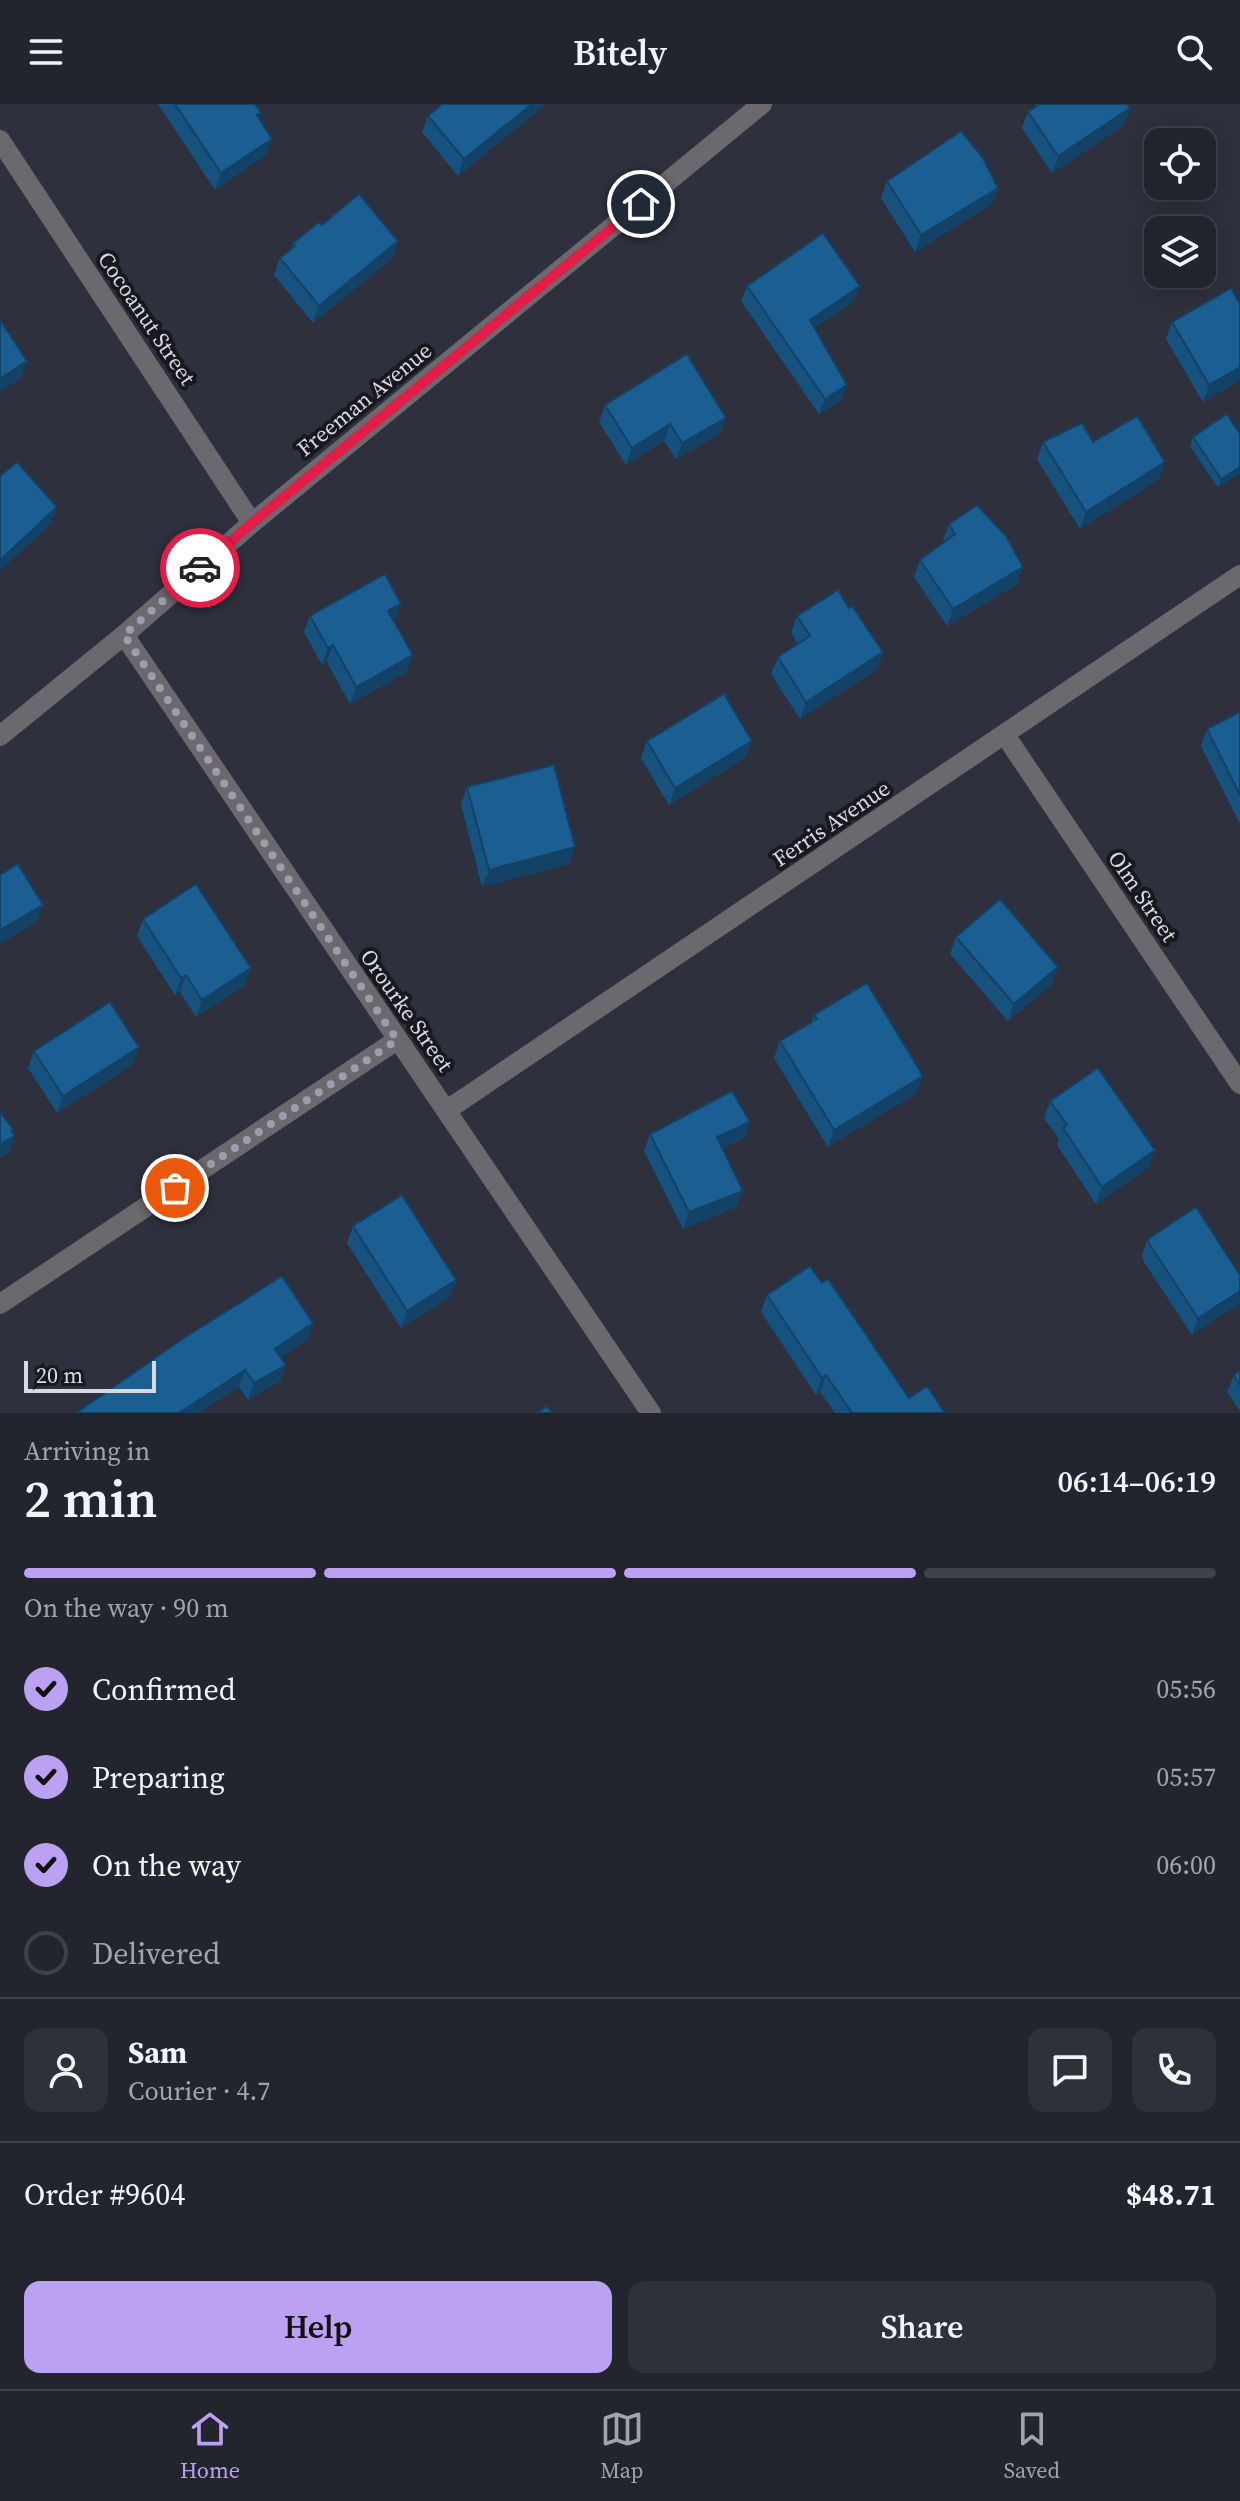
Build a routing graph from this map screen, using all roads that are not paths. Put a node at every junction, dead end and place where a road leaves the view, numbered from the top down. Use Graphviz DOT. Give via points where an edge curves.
graph roads {
  1 [pos="762,104"];
  2 [pos="0,140"];
  3 [pos="252,523"];
  4 [pos="1240,575"];
  5 [pos="124,635"];
  6 [pos="1005,735"];
  7 [pos="0,736"];
  8 [pos="397,1040"];
  9 [pos="1240,1084"];
  10 [pos="447,1110"];
  11 [pos="0,1304"];
  12 [pos="651,1413"];
  1 -- 3 [label="street, Freeman Avenue"];
  2 -- 3 [label="street, Cocoanut Street"];
  3 -- 5 [label="street, Freeman Avenue"];
  4 -- 6 [label="street, Ferris Avenue"];
  5 -- 7 [label="street, Freeman Avenue"];
  5 -- 8 [label="street, Orourke Street"];
  6 -- 9 [label="street, Olm Street"];
  6 -- 10 [label="street, Ferris Avenue"];
  8 -- 10 [label="street, Orourke Street"];
  8 -- 11 [label="street"];
  10 -- 12 [label="street, Orourke Street"];
}
